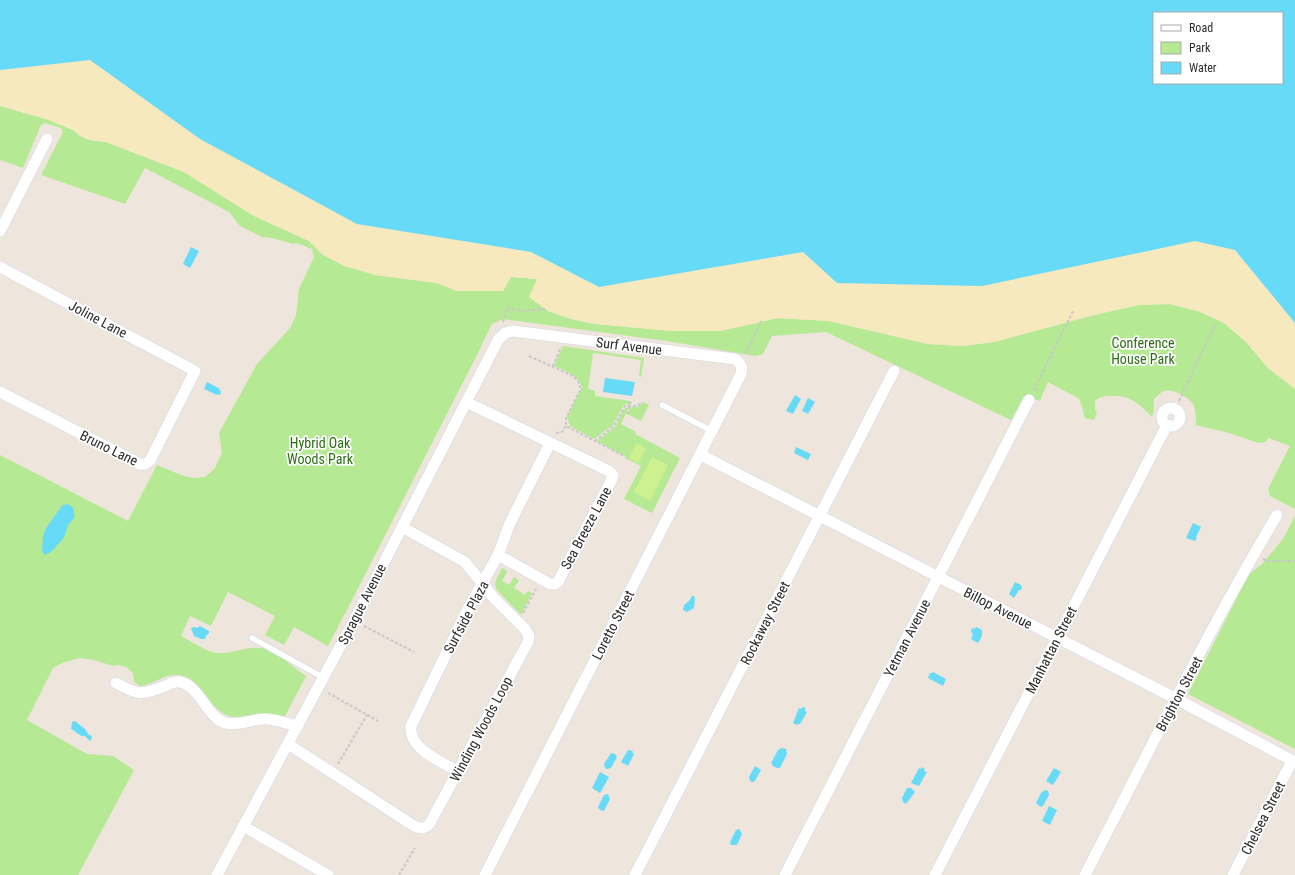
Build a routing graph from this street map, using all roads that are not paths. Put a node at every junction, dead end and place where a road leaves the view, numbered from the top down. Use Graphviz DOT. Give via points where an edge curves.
graph roads {
  1 [pos="47,139"];
  2 [pos="0,231"];
  3 [pos="0,267"];
  4 [pos="505,333"];
  5 [pos="741,369"];
  6 [pos="195,371"];
  7 [pos="894,371"];
  8 [pos="0,392"];
  9 [pos="1029,400"];
  10 [pos="466,402"];
  11 [pos="662,405"];
  12 [pos="1167,425"];
  13 [pos="712,431"];
  14 [pos="550,443"];
  15 [pos="701,454"];
  16 [pos="1277,515"];
  17 [pos="820,516"];
  18 [pos="402,527"];
  19 [pos="498,556"];
  20 [pos="939,577"];
  21 [pos="482,585"];
  22 [pos="252,638"];
  23 [pos="1057,638"];
  24 [pos="324,678"];
  25 [pos="116,683"];
  26 [pos="1176,699"];
  27 [pos="298,726"];
  28 [pos="288,744"];
  29 [pos="1294,762"];
  30 [pos="459,772"];
  31 [pos="243,826"];
  32 [pos="217,875"];
  33 [pos="328,875"];
  34 [pos="485,875"];
  35 [pos="635,875"];
  36 [pos="785,875"];
  37 [pos="935,875"];
  38 [pos="1085,875"];
  39 [pos="1233,875"];
  1 -- 2 [label="street"];
  3 -- 6 [label="street, Joline Lane"];
  4 -- 5 [label="street, Surf Avenue" via="513,331 735,359"];
  4 -- 10 [label="street, Sprague Avenue" via="498,340"];
  5 -- 13 [label="street, Loretto Street"];
  6 -- 8 [label="street, Bruno Lane" via="151,460 144,465"];
  7 -- 17 [label="street, Rockaway Street"];
  9 -- 20 [label="street, Yetman Avenue"];
  10 -- 14 [label="street, Sea Breeze Lane"];
  10 -- 18 [label="street, Sprague Avenue"];
  11 -- 13 [label="lane"];
  12 -- 23 [label="street, Manhattan Street"];
  13 -- 15 [label="street, Loretto Street"];
  14 -- 19 [label="street, Surfside Plaza" via="510,523"];
  14 -- 19 [label="street, Sea Breeze Lane" via="609,471 613,475 612,479 558,582 550,584"];
  15 -- 17 [label="street, Billop Avenue"];
  15 -- 34 [label="street, Loretto Street"];
  16 -- 26 [label="street, Brighton Street"];
  17 -- 20 [label="street, Billop Avenue"];
  17 -- 35 [label="street, Rockaway Street"];
  18 -- 21 [label="street, Winding Woods Loop" via="465,562"];
  18 -- 24 [label="street, Sprague Avenue"];
  19 -- 21 [label="street, Surfside Plaza"];
  20 -- 23 [label="street, Billop Avenue"];
  20 -- 36 [label="street, Yetman Avenue"];
  21 -- 30 [label="street, Winding Woods Loop" via="525,629 529,639"];
  21 -- 30 [label="street, Surfside Plaza" via="418,711 410,733 420,748"];
  22 -- 24 [label="lane"];
  23 -- 26 [label="street, Billop Avenue"];
  23 -- 37 [label="street, Manhattan Street"];
  24 -- 27 [label="street, Sprague Avenue"];
  25 -- 27 [label="street" via="142,694 171,683 182,683 194,691 215,716 224,722 233,724 264,719"];
  26 -- 29 [label="street, Billop Avenue"];
  26 -- 38 [label="street, Brighton Street"];
  27 -- 28 [label="street, Sprague Avenue"];
  28 -- 30 [label="street, Winding Woods Loop" via="419,828 428,826"];
  28 -- 31 [label="street, Sprague Avenue"];
  29 -- 39 [label="street, Chelsea Street"];
  31 -- 32 [label="street, Sprague Avenue"];
  31 -- 33 [label="street"];
}
